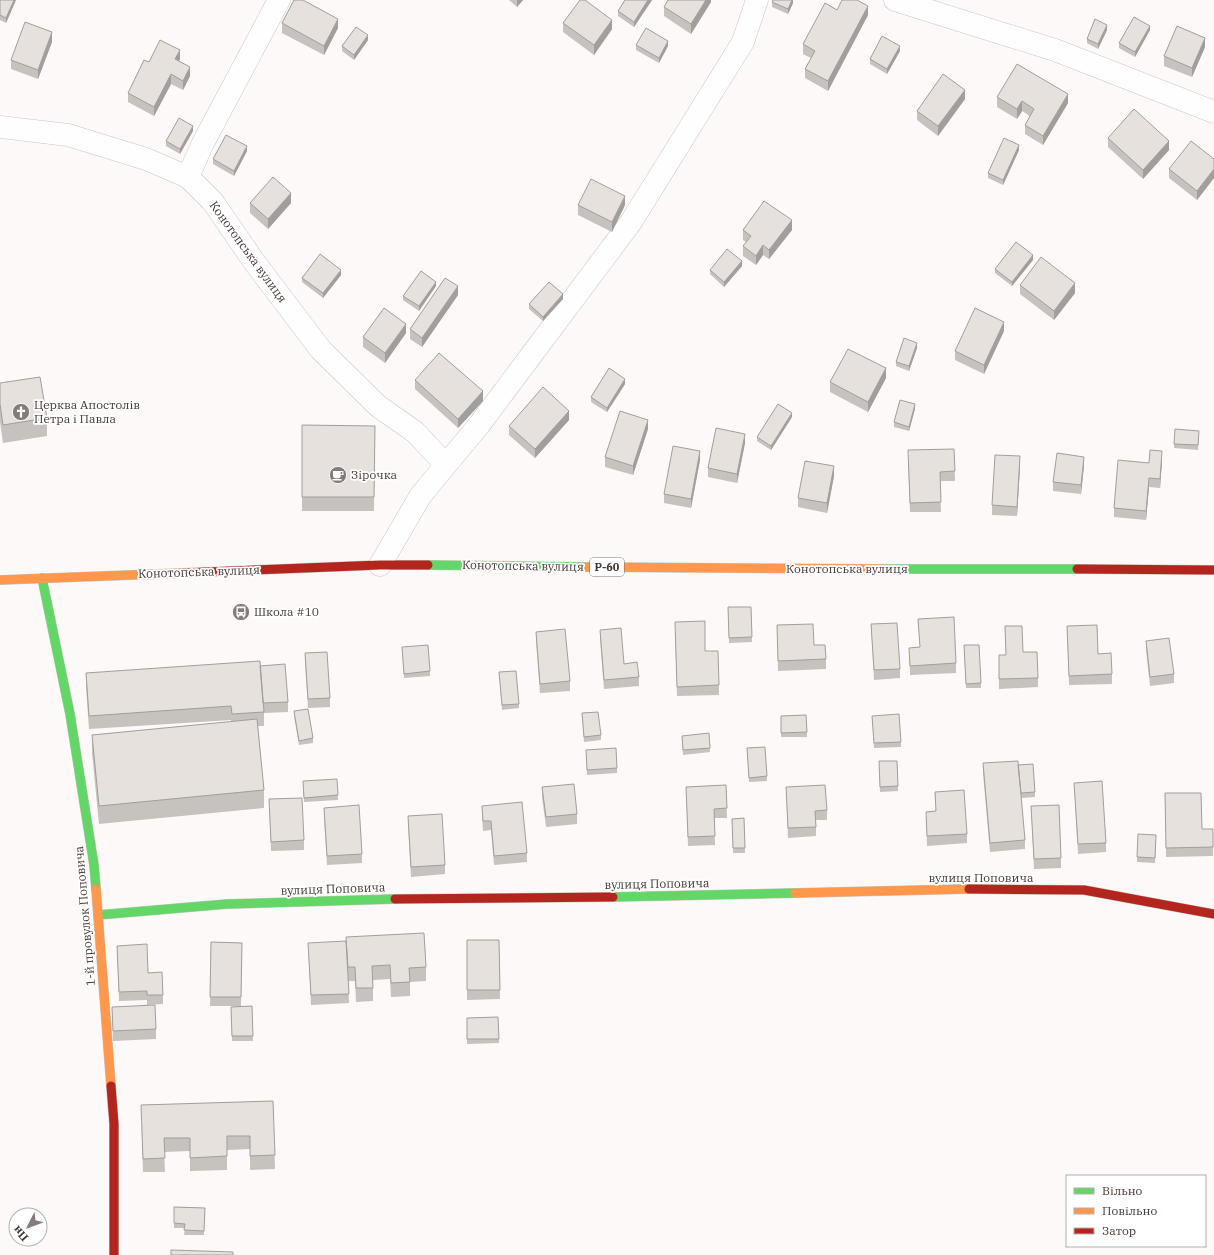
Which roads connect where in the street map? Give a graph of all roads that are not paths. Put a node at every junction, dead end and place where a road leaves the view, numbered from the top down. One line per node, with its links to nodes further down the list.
1 (279, 0): 6 (street)
2 (757, 0): 7 (street)
3 (895, 0): 4 (street)
4 (1214, 112)
5 (0, 127): 6 (street, Конотопська вулиця)
6 (188, 177): 7 (street, Конотопська вулиця)
7 (446, 465): 8 (street)
8 (380, 565): 9 (street, Конотопська вулиця / Р-60); 10 (street, Конотопська вулиця / Р-60)
9 (1214, 570)
10 (42, 578): 11 (street, Конотопська вулиця / Р-60); 13 (street, 1-й провулок Поповича)
11 (0, 580)
12 (1214, 914): 13 (street, вулиця Поповича)
13 (98, 915): 14 (street, 1-й провулок Поповича)
14 (114, 1255)

